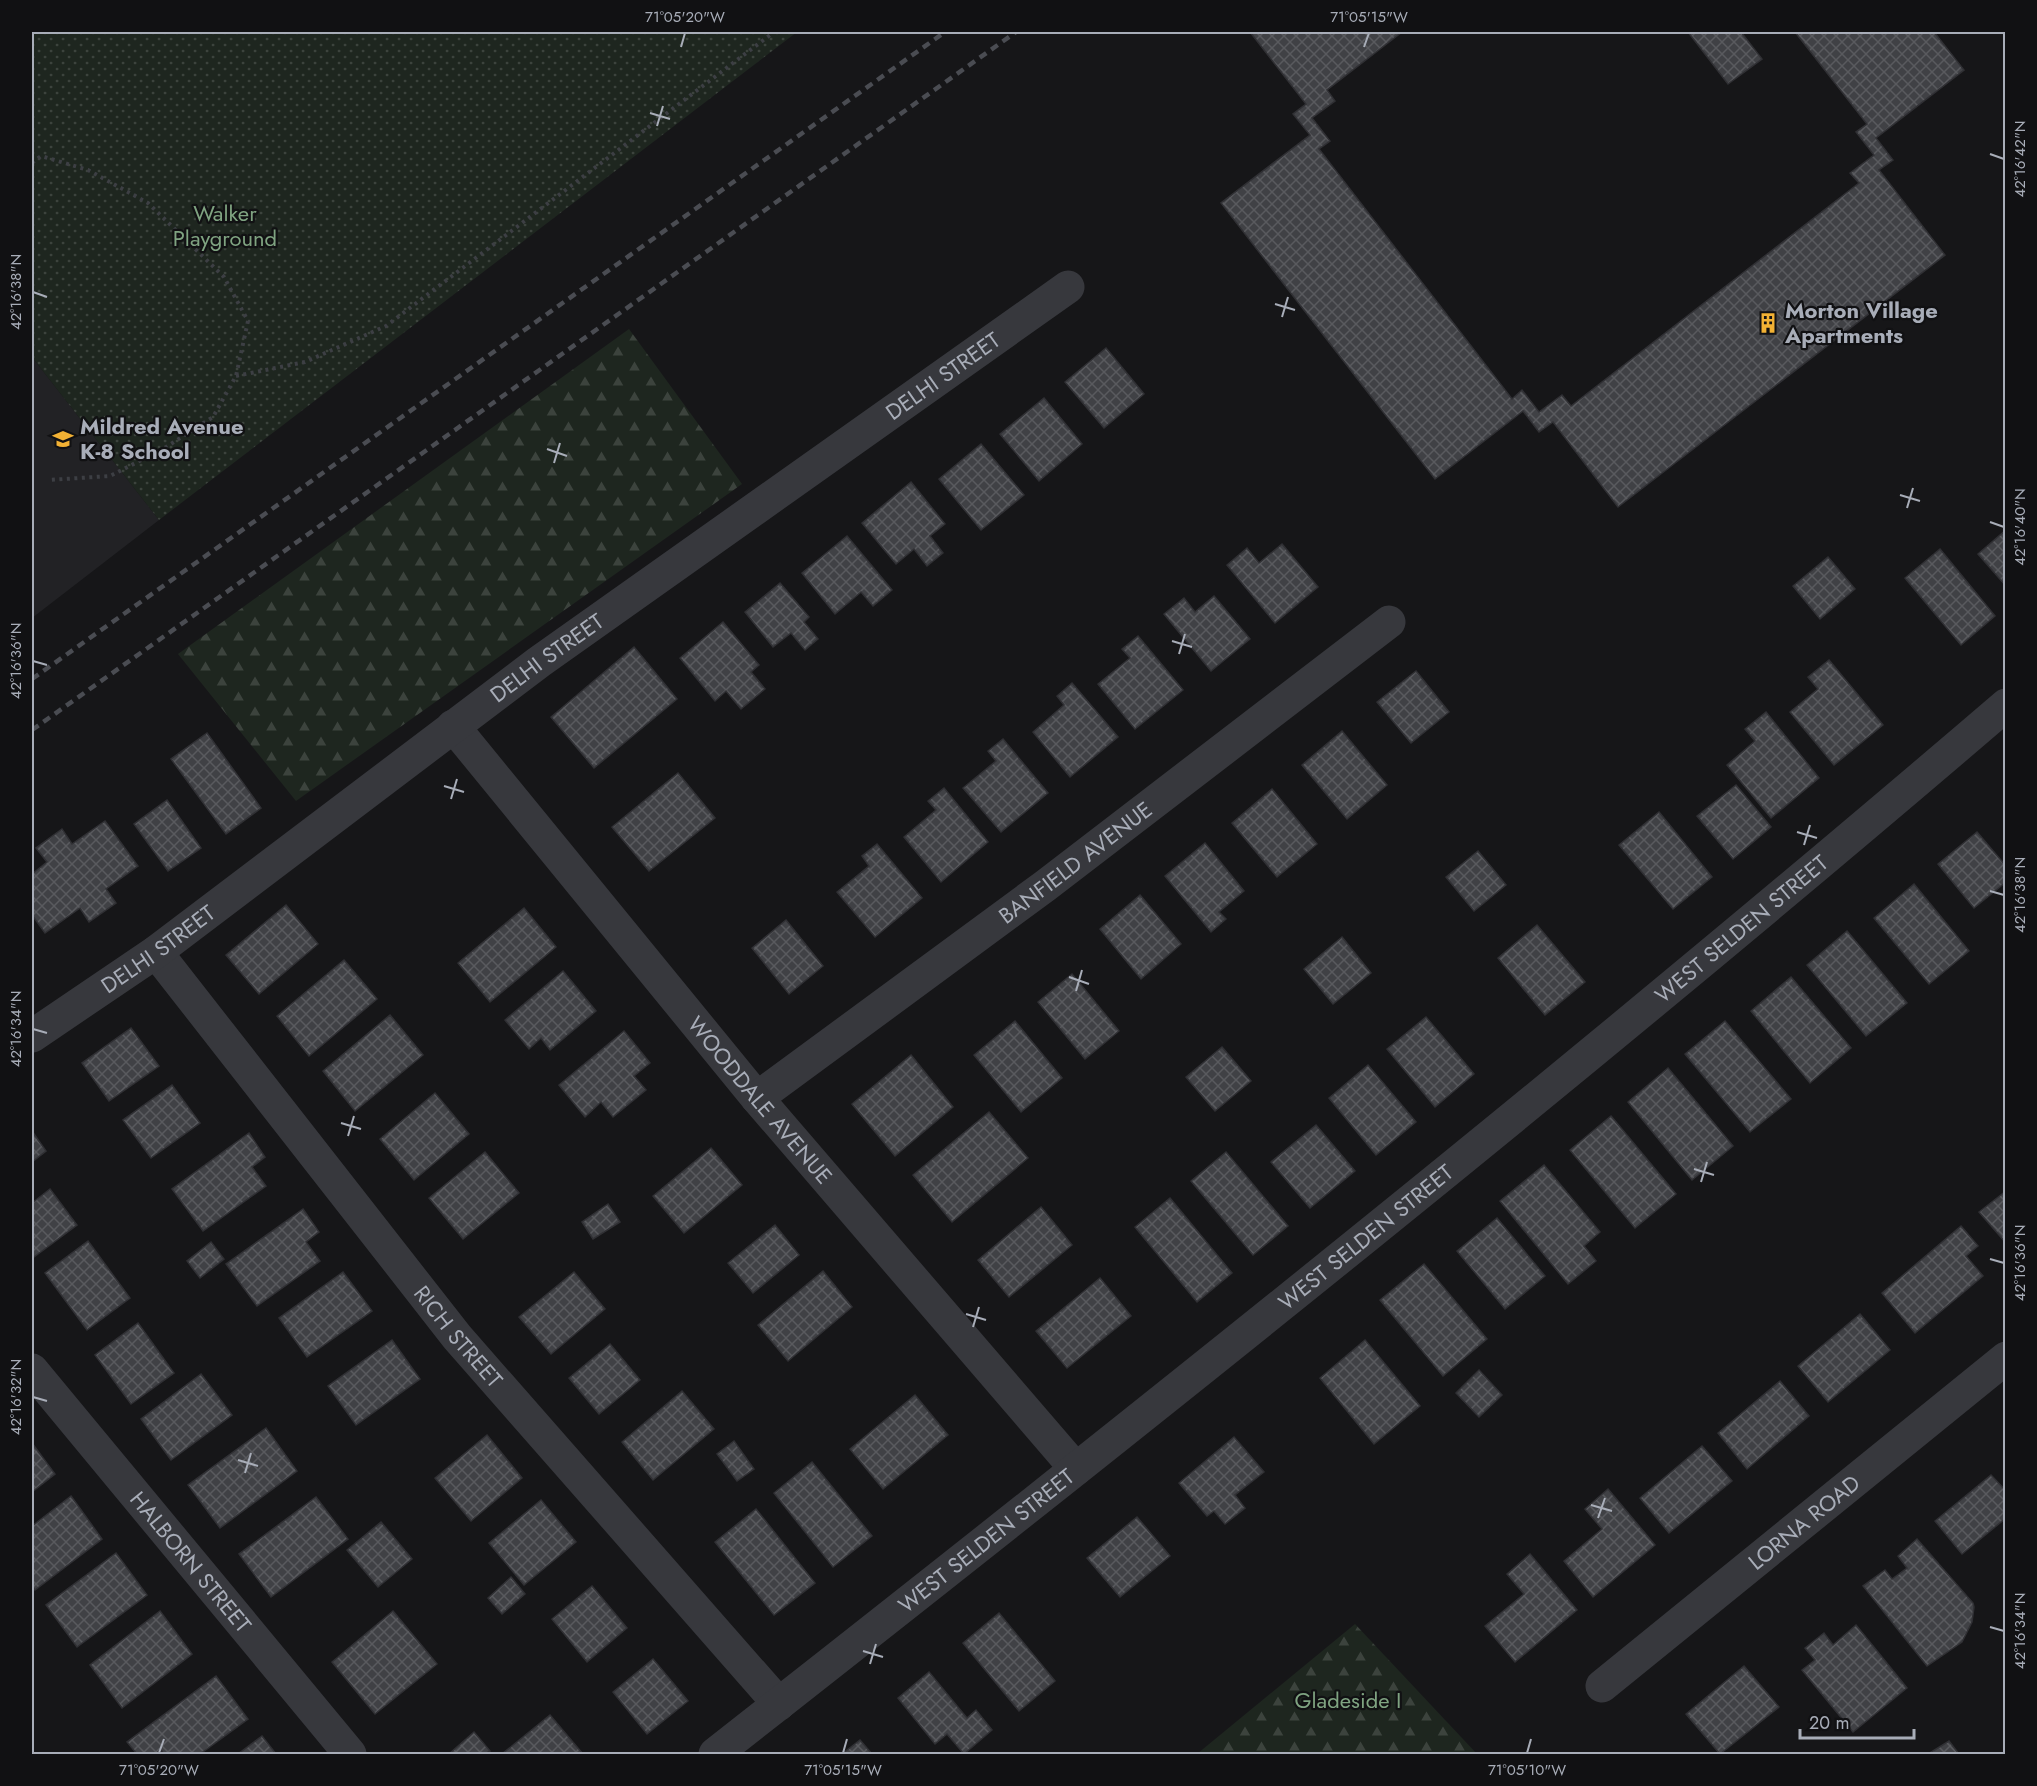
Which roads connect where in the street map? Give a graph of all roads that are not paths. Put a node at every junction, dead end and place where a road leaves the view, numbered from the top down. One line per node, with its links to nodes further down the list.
1 (1068, 287): 4 (street, DELHI STREET)
2 (1389, 622): 7 (street, BANFIELD AVENUE)
3 (2006, 705): 10 (street, WEST SELDEN STREET)
4 (453, 726): 5 (street, DELHI STREET); 7 (street, WOODDALE AVENUE)
5 (156, 952): 6 (street, DELHI STREET); 12 (street, RICH STREET)
6 (32, 1036)
7 (757, 1098): 10 (street, WOODDALE AVENUE)
8 (2006, 1359): 11 (street, LORNA ROAD)
9 (32, 1370): 13 (street, HALBORN STREET)
10 (1076, 1469): 12 (street, WEST SELDEN STREET)
11 (1602, 1686)
12 (779, 1704): 14 (street, WEST SELDEN STREET)
13 (350, 1755)
14 (716, 1755)

